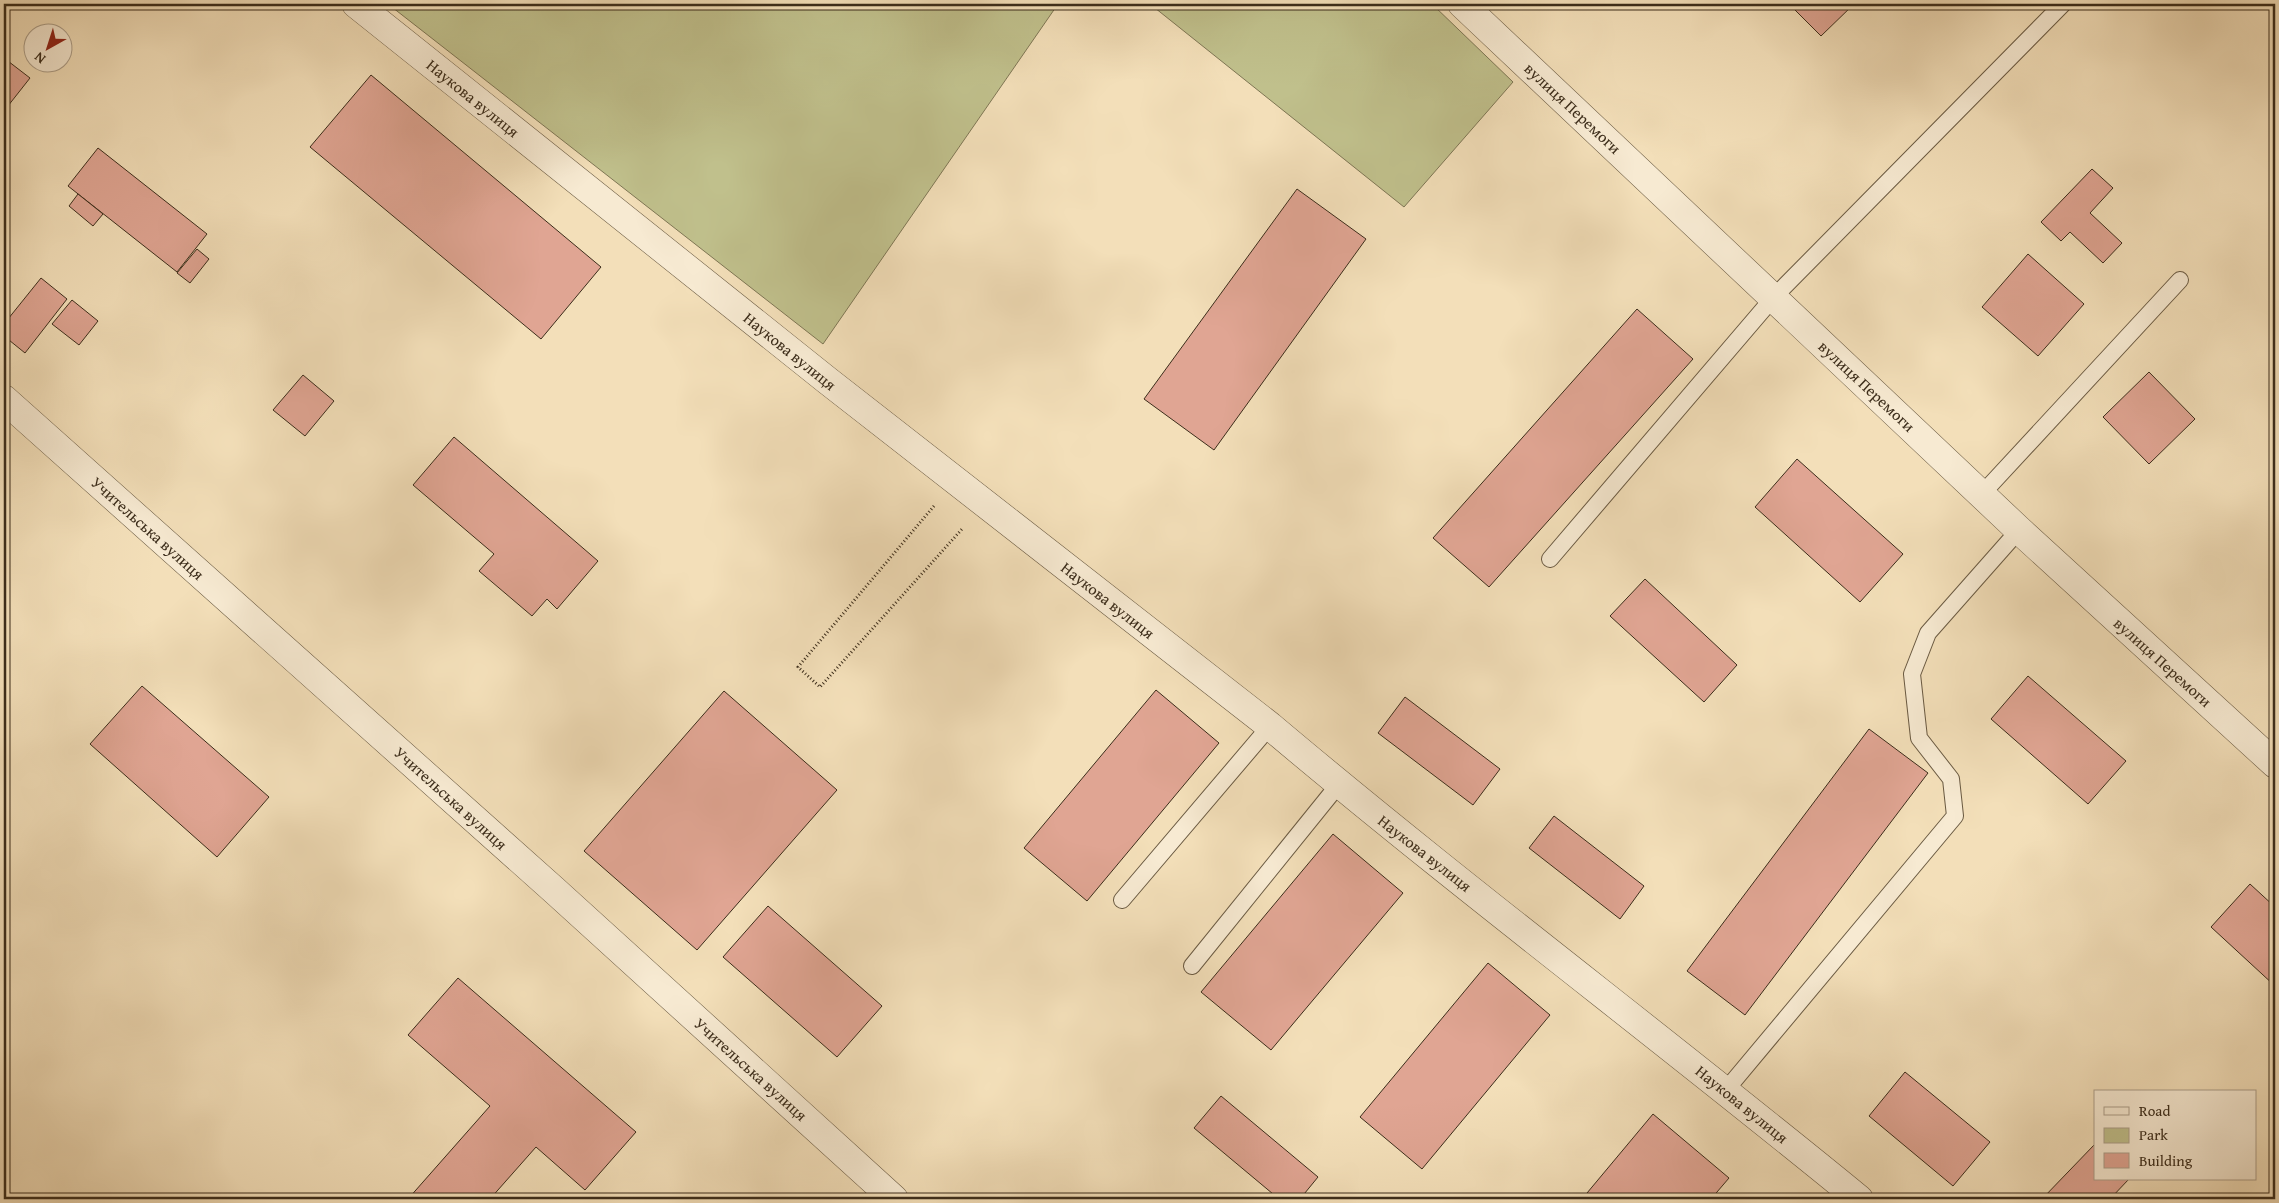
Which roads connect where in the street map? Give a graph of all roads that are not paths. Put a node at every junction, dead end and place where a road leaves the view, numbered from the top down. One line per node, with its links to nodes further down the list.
1 (356, 4): 10 (street, Наукова вулиця)
2 (1462, 4): 5 (street, вулиця Перемоги)
3 (2064, 4): 5 (lane)
4 (2180, 280): 7 (lane)
5 (1773, 298): 7 (street, вулиця Перемоги); 9 (lane)
6 (4, 399): 16 (street, Учительська вулиця)
7 (1981, 495): 8 (street, вулиця Перемоги)
8 (2019, 530): 11 (street, вулиця Перемоги); 15 (lane)
9 (1550, 559)
10 (1270, 726): 12 (street, Наукова вулиця); 13 (lane)
11 (2275, 764)
12 (1339, 784): 14 (lane); 15 (street, Наукова вулиця)
13 (1122, 900)
14 (1192, 966)
15 (1726, 1090): 17 (street, Наукова вулиця)
16 (894, 1199)
17 (1859, 1199)

